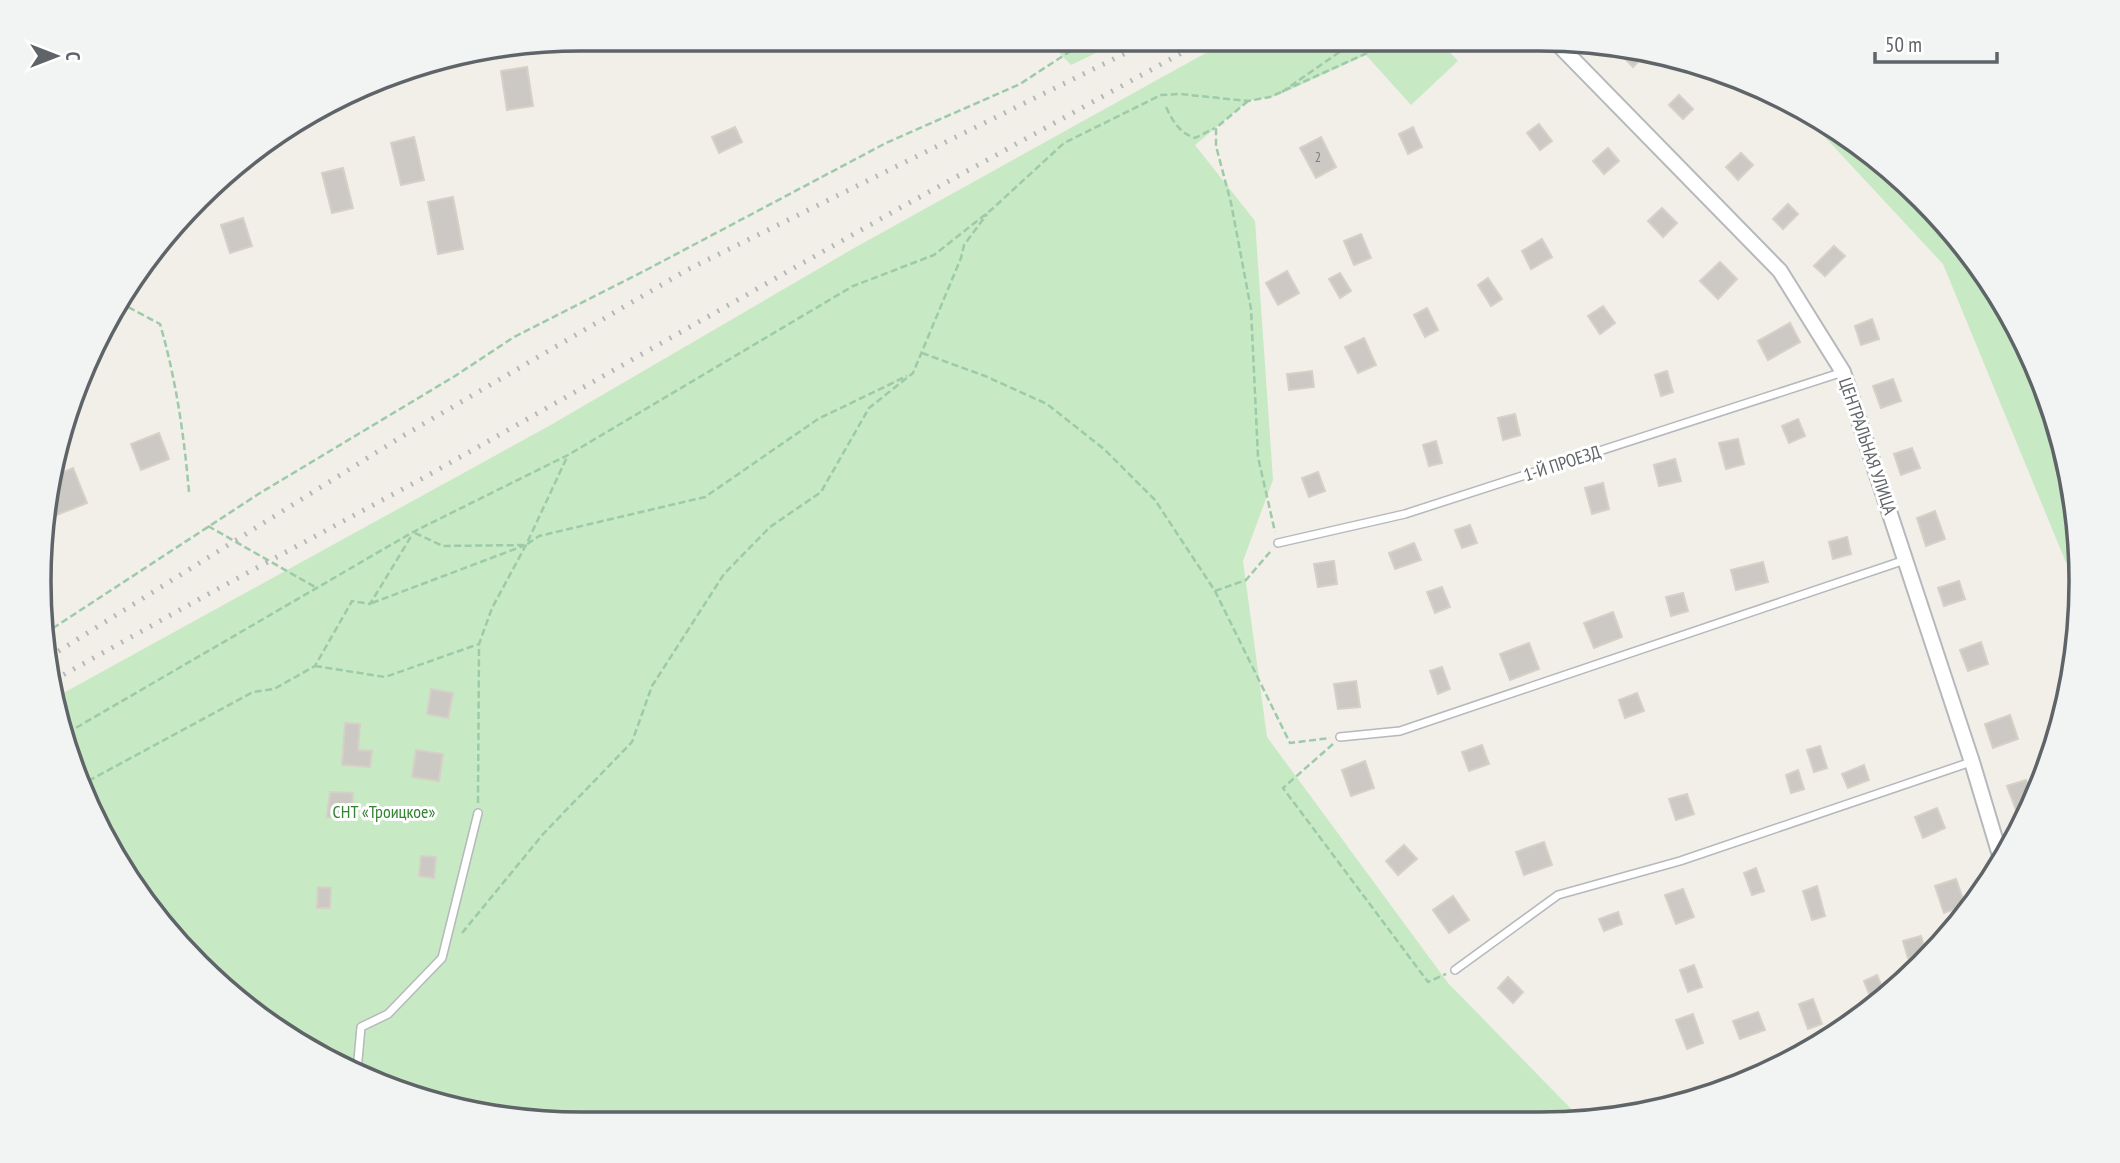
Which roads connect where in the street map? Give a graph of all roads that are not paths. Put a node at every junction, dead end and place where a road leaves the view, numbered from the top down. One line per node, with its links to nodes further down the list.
1 (1566, 52): 2 (street, ЦЕНТРАЛЬНАЯ УЛИЦА)
2 (1843, 372): 3 (lane, 1-Й ПРОЕЗД); 4 (street, ЦЕНТРАЛЬНАЯ УЛИЦА)
3 (1278, 543)
4 (1906, 560): 5 (lane); 6 (street, ЦЕНТРАЛЬНАЯ УЛИЦА)
5 (1340, 737)
6 (1972, 762): 8 (street, ЦЕНТРАЛЬНАЯ УЛИЦА); 9 (lane)
7 (478, 813): 10 (lane)
8 (1998, 848)
9 (1455, 970)
10 (358, 1063)

